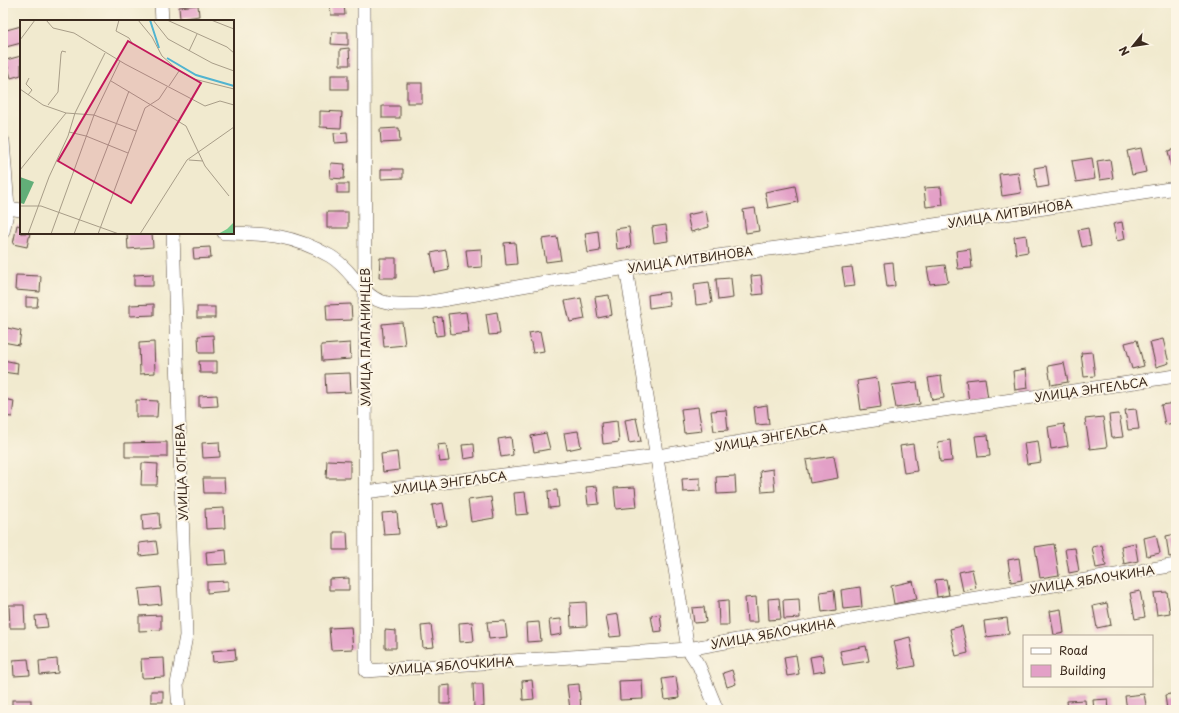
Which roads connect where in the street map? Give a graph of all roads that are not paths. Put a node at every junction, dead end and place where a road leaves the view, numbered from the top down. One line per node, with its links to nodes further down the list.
1 (161, 3): 3 (street)
2 (364, 3): 11 (street, УЛИЦА ПАПАНИНЦЕВ)
3 (162, 20)
4 (3, 141): 6 (street)
5 (1176, 188): 10 (street, УЛИЦА ЛИТВИНОВА)
6 (15, 209): 7 (street)
7 (3, 232)
8 (172, 234): 18 (street, УЛИЦА ОГНЕВА)
9 (234, 234): 11 (street, УЛИЦА ЛИТВИНОВА)
10 (626, 268): 11 (street, УЛИЦА ЛИТВИНОВА); 13 (street)
11 (364, 289): 14 (street, УЛИЦА ПАПАНИНЦЕВ)
12 (1176, 376): 13 (street, УЛИЦА ЭНГЕЛЬСА)
13 (658, 456): 14 (street, УЛИЦА ЭНГЕЛЬСА); 16 (street)
14 (365, 492): 17 (street, УЛИЦА ПАПАНИНЦЕВ)
15 (1176, 565): 16 (street, УЛИЦА ЯБЛОЧКИНА)
16 (688, 649): 17 (street, УЛИЦА ЯБЛОЧКИНА); 19 (street)
17 (366, 671)
18 (179, 710)
19 (717, 710)

